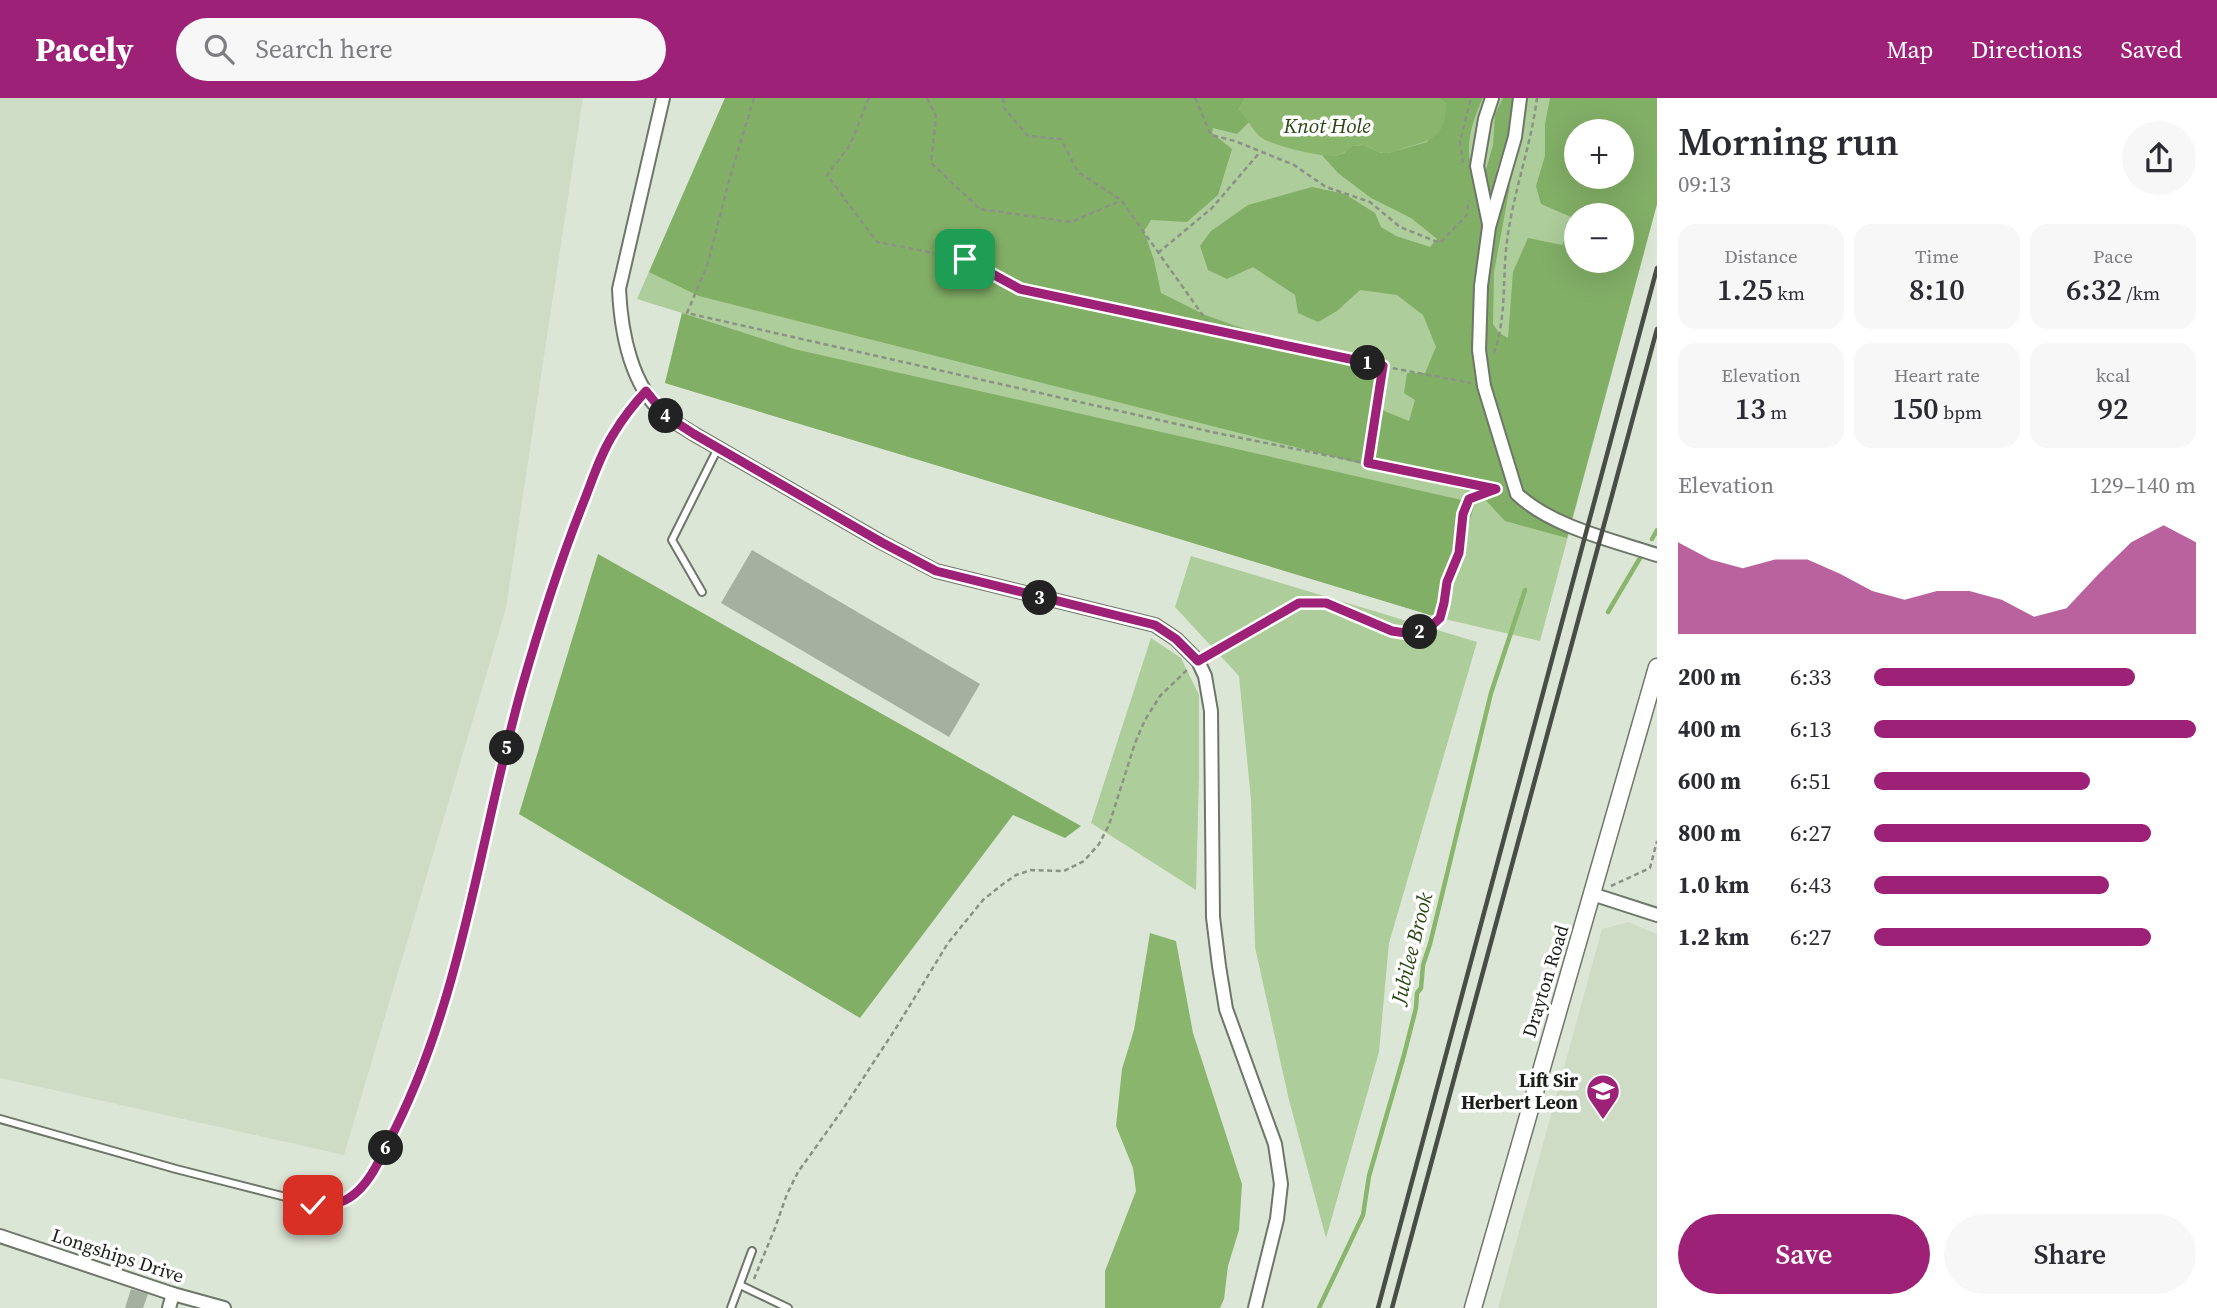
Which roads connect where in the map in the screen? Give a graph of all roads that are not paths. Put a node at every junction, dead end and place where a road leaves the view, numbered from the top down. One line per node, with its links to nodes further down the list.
1 (663, 98): 5 (street)
2 (1492, 98): 4 (street)
3 (1520, 98): 4 (street)
4 (1489, 227): 7 (street)
5 (646, 391): 6 (street); 12 (lane)
6 (718, 448): 8 (lane); 21 (street)
7 (1657, 555)
8 (702, 592)
9 (1657, 667): 10 (street, Drayton Road)
10 (1592, 894): 11 (street); 22 (street, Drayton Road)
11 (1657, 915)
12 (0, 1119)
13 (0, 1236): 16 (street, Longships Drive)
14 (752, 1251): 15 (lane)
15 (740, 1285): 19 (lane); 20 (lane)
16 (173, 1294): 17 (street); 18 (street, Longships Drive)
17 (169, 1308)
18 (224, 1308)
19 (731, 1308)
20 (788, 1308)
21 (1255, 1308)
22 (1473, 1308)

